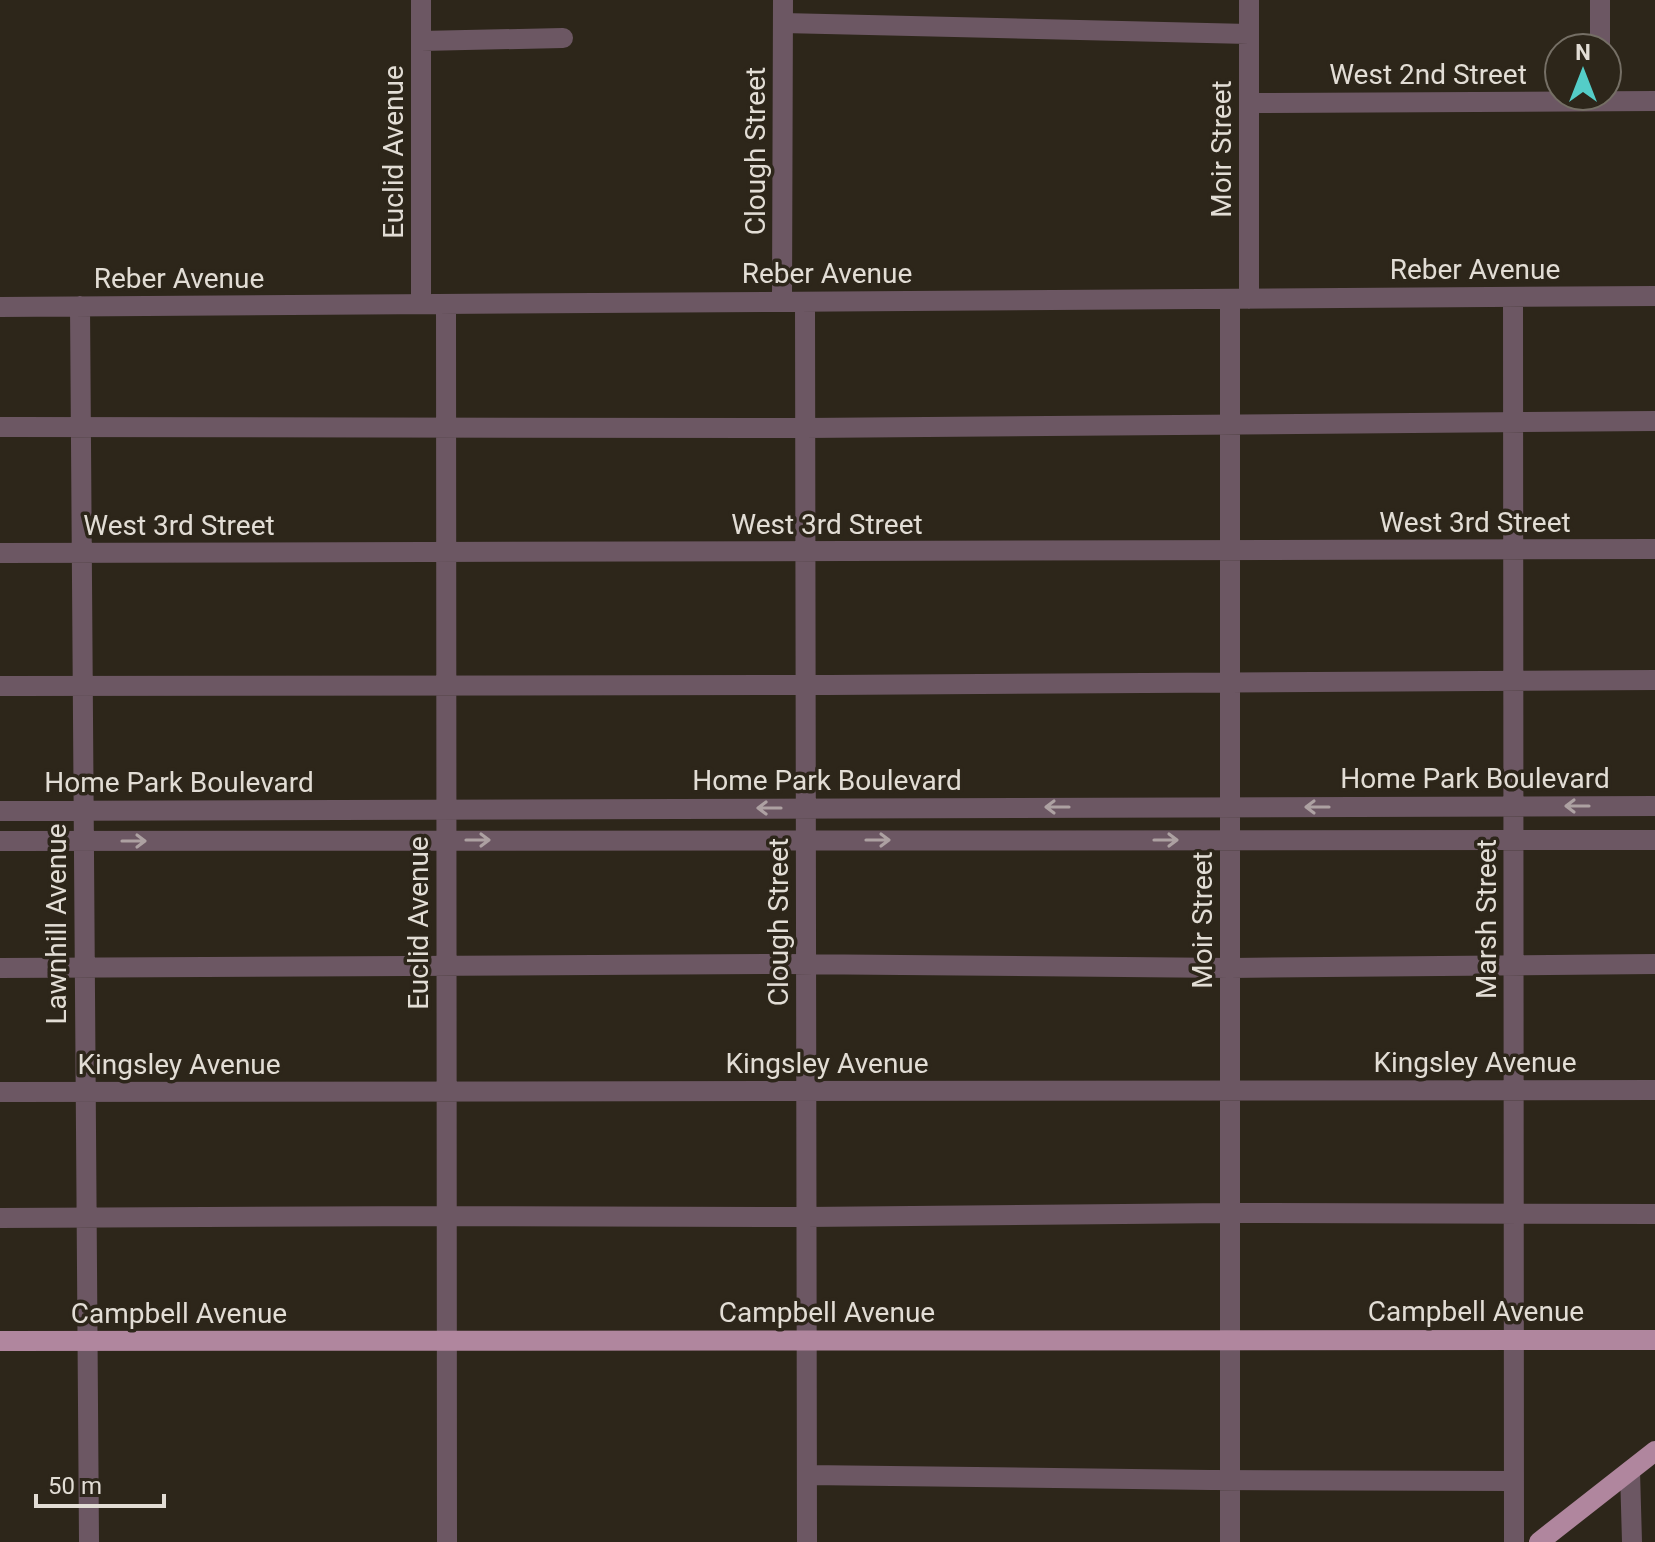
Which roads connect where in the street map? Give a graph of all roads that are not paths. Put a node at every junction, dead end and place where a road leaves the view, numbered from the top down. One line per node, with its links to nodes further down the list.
1 (421, 0): 9 (street, Euclid Avenue)
2 (783, 0): 5 (street, Clough Street)
3 (1249, 0): 7 (street, Moir Street)
4 (1600, 0): 6 (street)
5 (783, 23): 7 (street); 17 (street, Clough Street)
6 (1600, 32)
7 (1249, 34): 13 (street, Moir Street)
8 (563, 38): 9 (street)
9 (421, 41): 19 (street, Euclid Avenue)
10 (1543, 100): 13 (street, West 2nd Street)
11 (1623, 100): 12 (street, West 2nd Street)
12 (1655, 101)
13 (1249, 103): 16 (street, Moir Street)
14 (1655, 296): 15 (street, Reber Avenue)
15 (1513, 297): 16 (street, Reber Avenue); 25 (street, Marsh Street)
16 (1240, 299): 18 (street, Reber Avenue); 24 (street, Moir Street)
17 (782, 302): 18 (street, Reber Avenue); 20 (street, Reber Avenue)
18 (805, 302): 29 (street, Clough Street)
19 (421, 304): 20 (street, Reber Avenue); 21 (street, Reber Avenue)
20 (446, 304): 28 (street, Euclid Avenue)
21 (80, 306): 22 (street, Reber Avenue); 26 (street, Lawnhill Avenue)
22 (0, 307)
23 (1655, 421): 25 (street)
24 (1230, 424): 25 (street); 29 (street); 31 (street, Moir Street)
25 (1514, 424): 32 (street, Marsh Street)
26 (81, 426): 27 (street); 28 (street); 35 (street, Lawnhill Avenue)
27 (0, 427)
28 (446, 427): 29 (street); 33 (street, Euclid Avenue)
29 (805, 428): 36 (street, Clough Street)
30 (1655, 549): 32 (street, West 3rd Street)
31 (1230, 550): 32 (street, West 3rd Street); 36 (street, West 3rd Street); 39 (street, Moir Street)
32 (1514, 550): 37 (street, Marsh Street)
33 (446, 552): 35 (street, West 3rd Street); 36 (street, West 3rd Street); 43 (street, Euclid Avenue)
34 (0, 553): 35 (street, West 3rd Street)
35 (82, 553): 42 (street, Lawnhill Avenue)
36 (805, 553): 40 (street, Clough Street)
37 (1514, 680): 38 (street); 39 (street); 46 (street, Marsh Street)
38 (1655, 680)
39 (1230, 683): 40 (street); 45 (street, Moir Street)
40 (805, 685): 43 (street); 47 (street, Clough Street)
41 (0, 686): 42 (street)
42 (83, 686): 43 (street); 50 (street, Lawnhill Avenue)
43 (446, 686): 48 (street, Euclid Avenue)
44 (1655, 806): 46 (street, Home Park Boulevard, one-way to 46)
45 (1230, 807): 46 (street, Home Park Boulevard, one-way to 45); 47 (street, Home Park Boulevard, one-way to 47); 54 (street, Moir Street)
46 (1514, 807): 51 (street, Marsh Street)
47 (806, 808): 48 (street, Home Park Boulevard, one-way to 48); 53 (street, Clough Street)
48 (446, 809): 50 (street, Home Park Boulevard); 52 (street, Euclid Avenue)
49 (0, 811): 50 (street, Home Park Boulevard)
50 (84, 811): 57 (street, Lawnhill Avenue)
51 (1514, 839): 54 (street, Home Park Boulevard); 55 (street, Home Park Boulevard); 60 (street, Marsh Street)
52 (446, 840): 53 (street, Home Park Boulevard, one-way to 53); 57 (street, Home Park Boulevard, one-way to 52); 61 (street, Euclid Avenue)
53 (806, 840): 54 (street, Home Park Boulevard, one-way to 54); 58 (street, Clough Street)
54 (1230, 840): 64 (street, Moir Street)
55 (1655, 840)
56 (0, 841): 57 (street, Home Park Boulevard)
57 (84, 841): 63 (street, Lawnhill Avenue)
58 (806, 964): 61 (street); 64 (street); 68 (street, Clough Street)
59 (1655, 964): 60 (street)
60 (1514, 965): 64 (street); 69 (street, Marsh Street)
61 (446, 966): 63 (street); 67 (street, Euclid Avenue)
62 (0, 968): 63 (street)
63 (85, 968): 71 (street, Lawnhill Avenue)
64 (1230, 968): 65 (street, Moir Street)
65 (1230, 1090): 68 (street, Kingsley Avenue); 69 (street, Kingsley Avenue); 72 (street, Moir Street)
66 (1655, 1090): 69 (street, Kingsley Avenue)
67 (447, 1091): 68 (street, Kingsley Avenue); 71 (street, Kingsley Avenue); 75 (street, Euclid Avenue)
68 (806, 1091): 76 (street, Clough Street)
69 (1514, 1091): 73 (street, Marsh Street)
70 (0, 1092): 71 (street, Kingsley Avenue)
71 (86, 1092): 78 (street, Lawnhill Avenue)
72 (1230, 1213): 73 (street); 76 (street); 80 (street, Moir Street)
73 (1514, 1213): 74 (street); 79 (street, Marsh Street)
74 (1655, 1214)
75 (447, 1216): 76 (street); 78 (street); 81 (street, Euclid Avenue)
76 (806, 1217): 82 (street, Clough Street)
77 (0, 1218): 78 (street)
78 (86, 1219): 85 (street, Lawnhill Avenue)
79 (1514, 1338): 80 (main road, Campbell Avenue); 83 (main road, Campbell Avenue); 90 (street, Marsh Street)
80 (1230, 1339): 82 (main road, Campbell Avenue); 89 (street, Moir Street)
81 (447, 1340): 82 (main road, Campbell Avenue); 85 (main road, Campbell Avenue); 92 (street, Euclid Avenue)
82 (807, 1340): 88 (street, Clough Street)
83 (1655, 1340)
84 (0, 1341): 85 (main road, Campbell Avenue)
85 (86, 1341): 91 (street, Lawnhill Avenue)
86 (1655, 1453): 87 (main road)
87 (1630, 1471): 96 (main road); 97 (street)
88 (807, 1475): 89 (street); 93 (street, Clough Street)
89 (1230, 1480): 90 (street); 94 (street, Moir Street)
90 (1514, 1481): 95 (street, Marsh Street)
91 (89, 1542)
92 (447, 1542)
93 (807, 1542)
94 (1230, 1542)
95 (1514, 1542)
96 (1539, 1542)
97 (1632, 1542)

